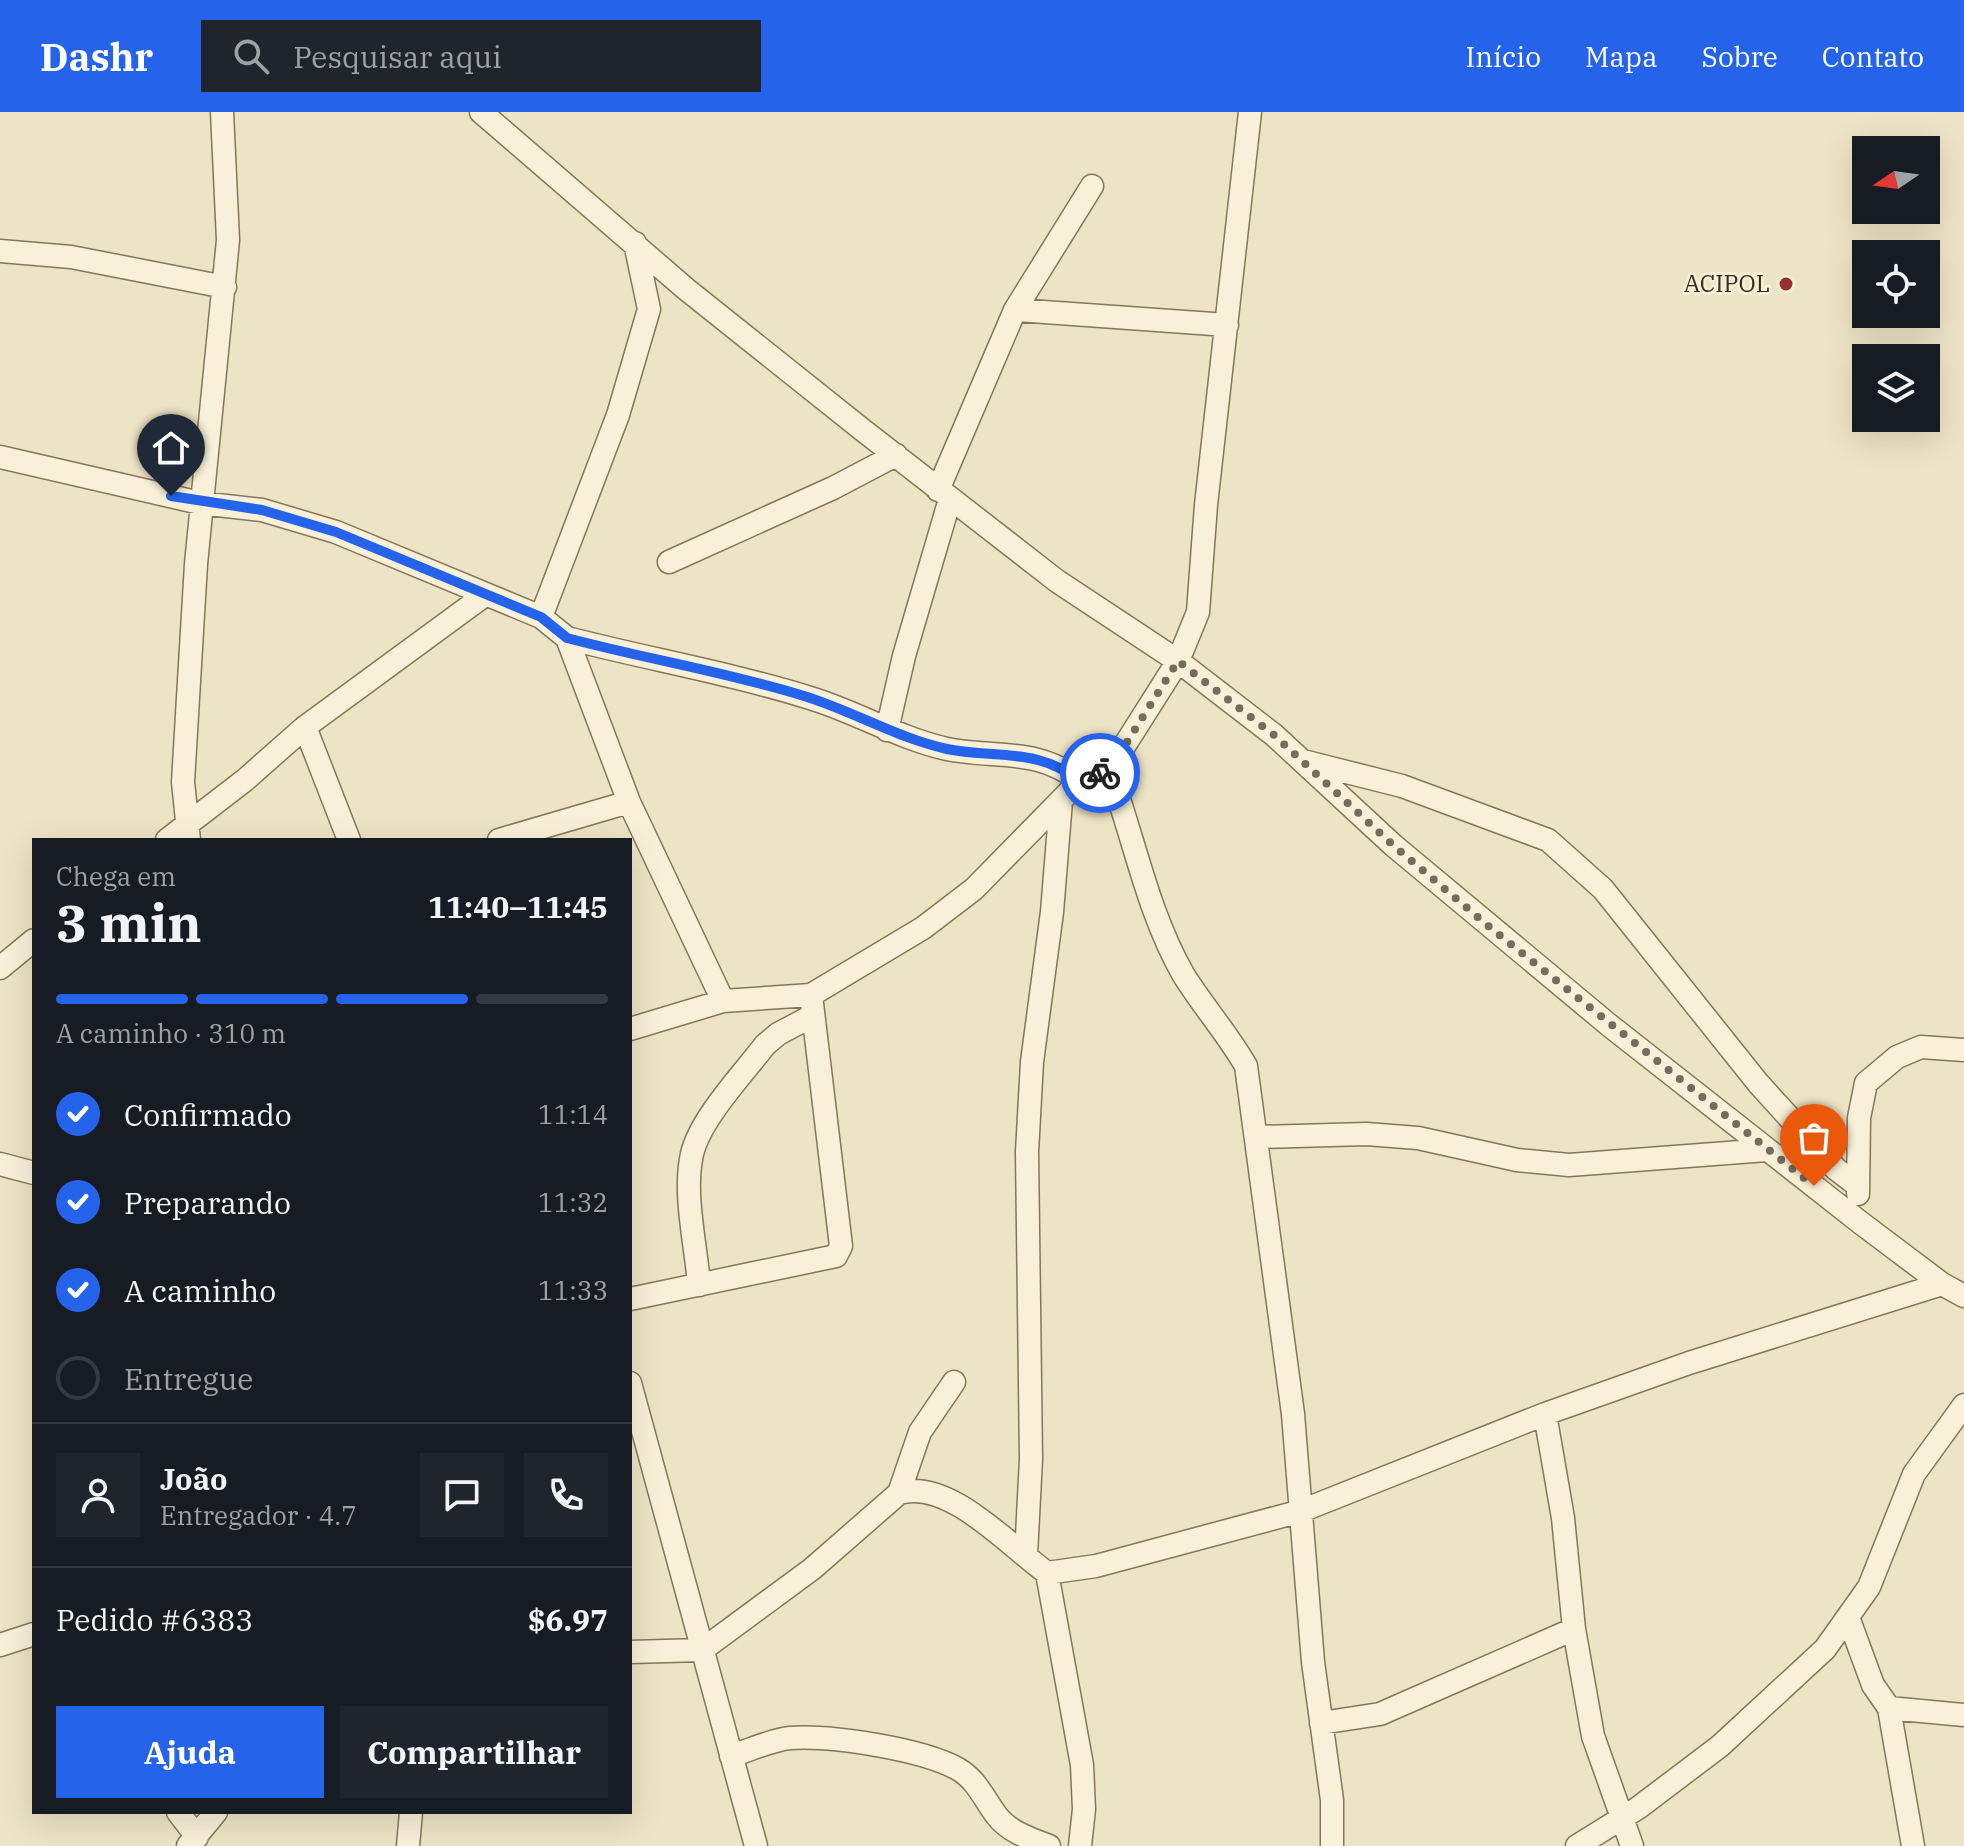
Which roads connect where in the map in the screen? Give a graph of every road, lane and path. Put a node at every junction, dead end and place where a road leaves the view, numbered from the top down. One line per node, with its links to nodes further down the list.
1 (222, 112): 7 (street)
2 (481, 112): 5 (street)
3 (1250, 112): 11 (street)
4 (1092, 186): 10 (street)
5 (635, 243): 8 (street); 9 (street)
6 (0, 251): 7 (street)
7 (225, 287): 15 (street)
8 (686, 289): 9 (street); 12 (street)
9 (649, 309): 18 (street)
10 (1015, 310): 11 (street); 14 (street)
11 (1227, 325): 20 (street)
12 (896, 455): 14 (street); 16 (street)
13 (0, 457): 15 (street)
14 (944, 494): 20 (street); 22 (street)
15 (200, 503): 17 (street); 28 (street)
16 (669, 562)
17 (485, 595): 18 (street); 21 (street)
18 (541, 617): 19 (street)
19 (567, 638): 22 (street); 27 (street)
20 (1178, 661): 23 (street); 24 (street)
21 (305, 727): 28 (street); 29 (street)
22 (887, 730): 25 (street)
23 (1303, 761): 38 (street); 41 (street)
24 (1109, 770): 25 (street); 37 (street)
25 (1080, 781): 26 (street)
26 (1061, 801): 34 (street); 52 (street)
27 (629, 802): 30 (street); 33 (street)
28 (188, 833)
29 (348, 838)
30 (506, 838)
31 (32, 942): 32 (street)
32 (0, 968)
33 (723, 1001): 34 (street); 35 (street)
34 (811, 1006): 43 (street); 43 (street)
35 (632, 1028)
36 (1964, 1050): 41 (street)
37 (1257, 1137): 38 (street); 51 (street)
38 (1767, 1150): 42 (street)
39 (0, 1164): 40 (street)
40 (32, 1172)
41 (1857, 1185): 42 (street)
42 (1861, 1223): 44 (street)
43 (699, 1285): 45 (street)
44 (1956, 1289): 49 (street)
45 (632, 1299)
46 (954, 1382): 50 (street)
47 (1964, 1405): 54 (street)
48 (634, 1411): 58 (street)
49 (1545, 1414): 51 (street); 55 (street)
50 (899, 1493): 52 (street); 58 (street)
51 (1301, 1511): 53 (street); 62 (street)
52 (1026, 1555): 53 (street)
53 (1047, 1573): 72 (street)
54 (1848, 1617): 60 (street); 67 (street)
55 (1574, 1629): 62 (street); 67 (street)
56 (32, 1635): 57 (street)
57 (0, 1645)
58 (702, 1650): 59 (street); 63 (street)
59 (632, 1652)
60 (1889, 1708): 61 (street); 76 (street)
61 (1964, 1715)
62 (1321, 1723): 73 (street)
63 (731, 1756): 70 (street); 71 (street)
64 (179, 1814): 68 (street)
65 (214, 1814): 68 (street)
66 (411, 1814): 69 (street)
67 (1620, 1820): 74 (street); 75 (street)
68 (192, 1841)
69 (408, 1846)
70 (756, 1846)
71 (1049, 1846)
72 (1080, 1846)
73 (1332, 1846)
74 (1577, 1846)
75 (1632, 1846)
76 (1913, 1846)

